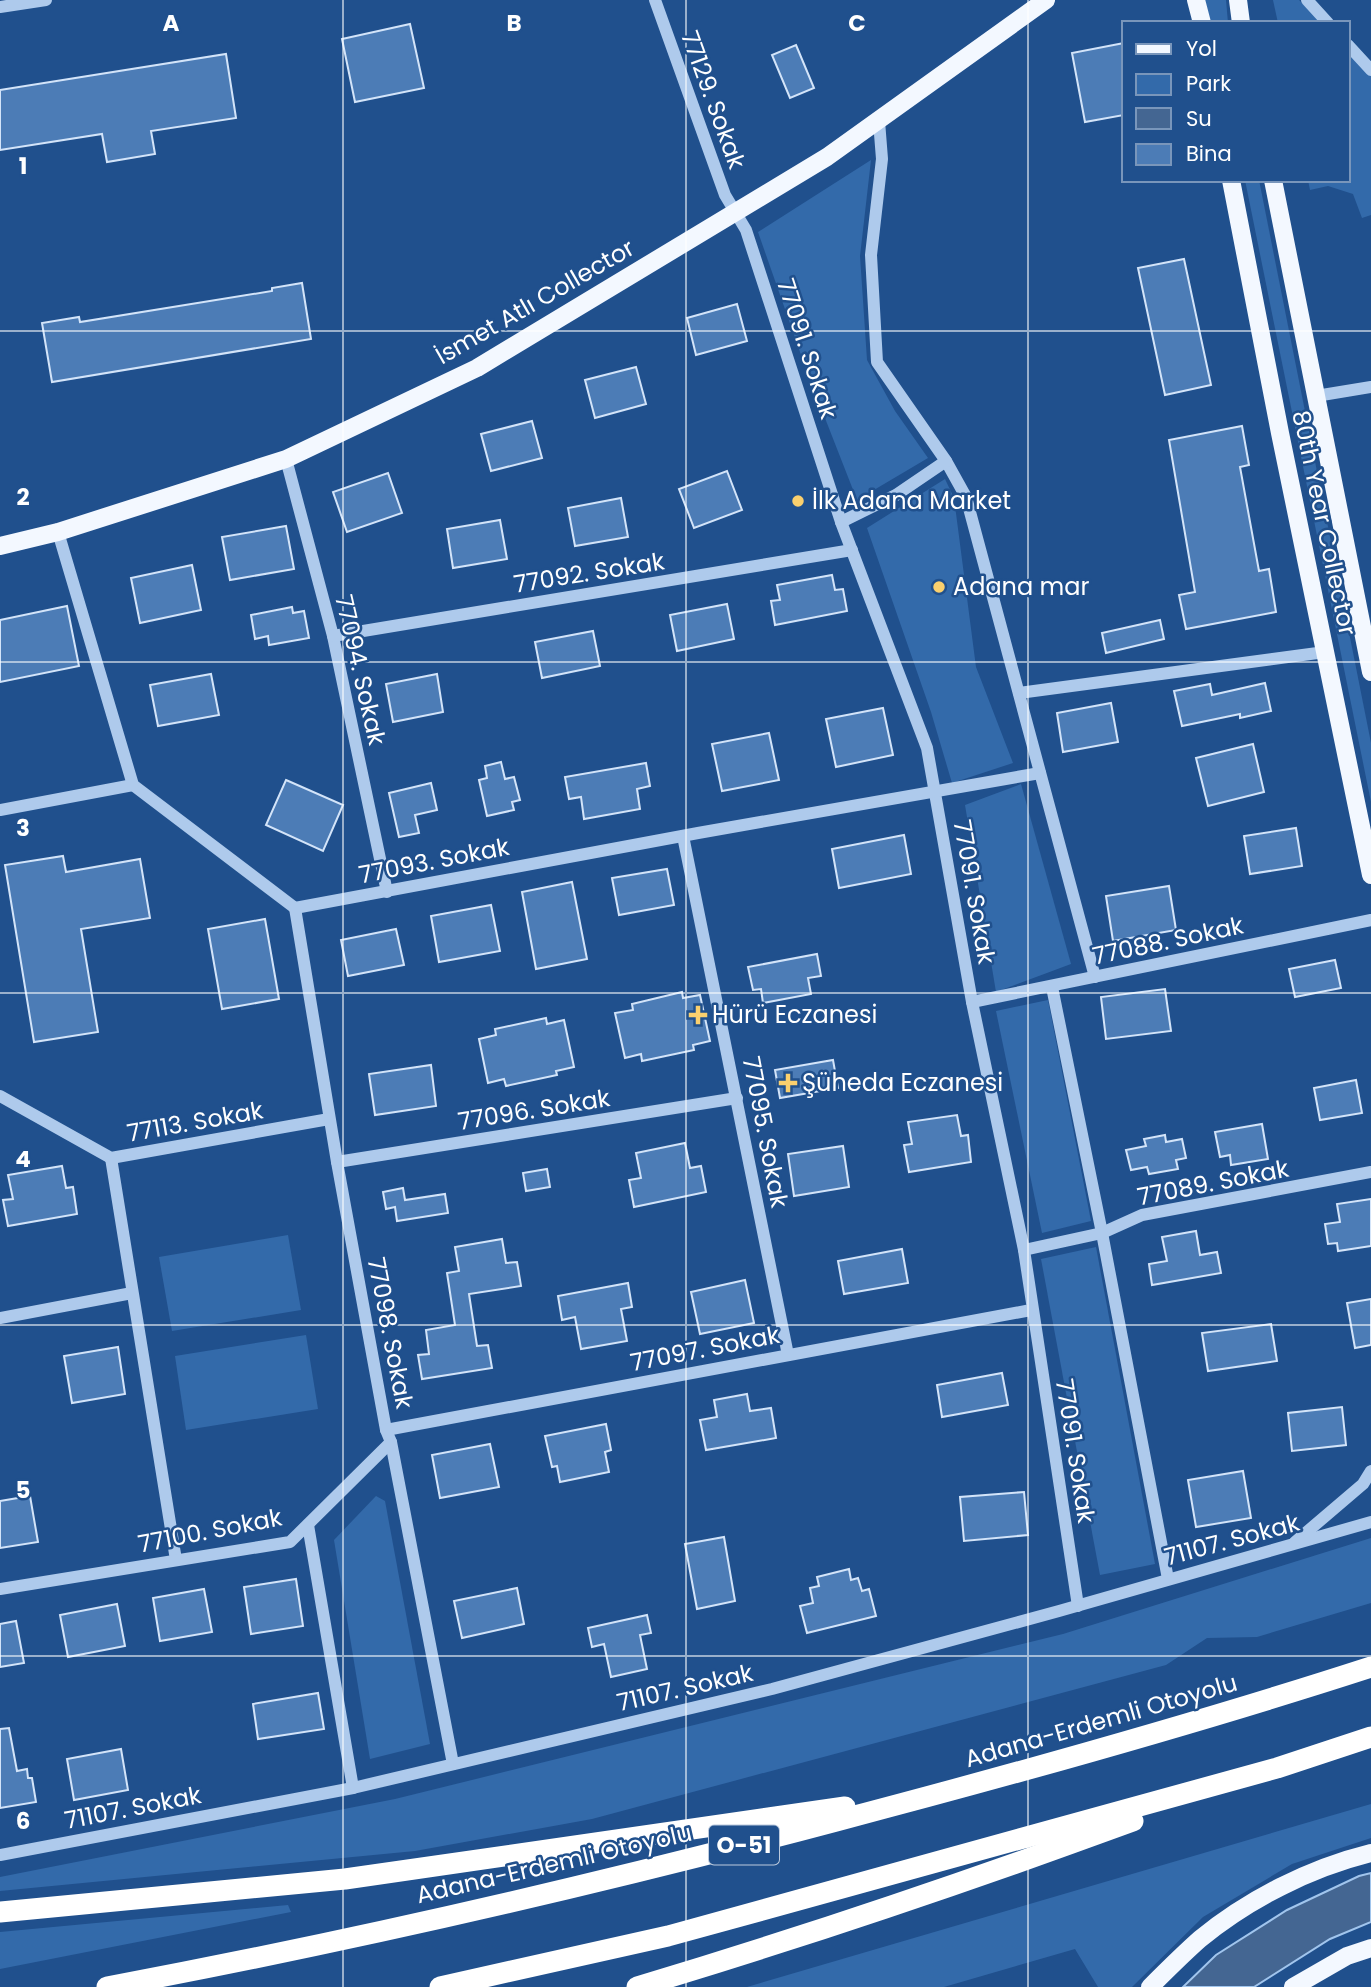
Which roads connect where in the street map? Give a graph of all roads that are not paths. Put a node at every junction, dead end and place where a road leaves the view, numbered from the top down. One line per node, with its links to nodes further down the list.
1 (46, 0): 7 (street)
2 (655, 0): 16 (street, 77129. Sokak)
3 (1046, 0): 13 (main road, İsmet Atlı Collector)
4 (1196, 0): 8 (main road)
5 (1238, 0): 9 (main road)
6 (1307, 0): 10 (street)
7 (0, 7)
8 (1201, 21)
9 (1241, 21)
10 (1326, 21)
11 (1350, 47): 12 (street)
12 (1371, 70)
13 (879, 121): 16 (main road, İsmet Atlı Collector); 20 (street)
14 (1231, 182): 26 (main road, 80th Year Collector)
15 (1273, 182): 18 (main road, 80th Year Collector)
16 (733, 213): 19 (main road, İsmet Atlı Collector); 21 (street, 77091. Sokak)
17 (1371, 387): 18 (street)
18 (1316, 396): 27 (main road, 80th Year Collector)
19 (286, 458): 22 (main road, İsmet Atlı Collector); 25 (street, 77094. Sokak)
20 (946, 461): 21 (street); 28 (street)
21 (841, 522): 24 (street, 77091. Sokak)
22 (58, 532): 23 (main road, İsmet Atlı Collector); 30 (street)
23 (0, 546)
24 (852, 550): 25 (street, 77092. Sokak); 31 (street, 77091. Sokak)
25 (332, 636): 35 (street, 77094. Sokak)
26 (1325, 652): 28 (street); 34 (main road, 80th Year Collector)
27 (1370, 664)
28 (1019, 693): 29 (street)
29 (1040, 774): 31 (street, 77093. Sokak); 38 (street)
30 (133, 785): 32 (street); 36 (street)
31 (934, 791): 33 (street, 77093. Sokak); 40 (street, 77091. Sokak)
32 (0, 810)
33 (683, 835): 35 (street, 77093. Sokak); 42 (street, 77095. Sokak)
34 (1371, 875)
35 (387, 891): 36 (street, 77093. Sokak)
36 (295, 908): 43 (street, 77098. Sokak)
37 (1371, 920): 38 (street, 77088. Sokak)
38 (1094, 977): 39 (street, 77088. Sokak)
39 (1052, 986): 40 (street, 77088. Sokak); 47 (street)
40 (972, 1002): 48 (street, 77091. Sokak)
41 (0, 1096): 44 (street, 77113. Sokak)
42 (737, 1098): 45 (street, 77096. Sokak); 52 (street, 77095. Sokak)
43 (329, 1119): 44 (street, 77113. Sokak); 45 (street, 77098. Sokak)
44 (111, 1158): 49 (street)
45 (337, 1162): 53 (street, 77098. Sokak)
46 (1371, 1172): 47 (street, 77089. Sokak)
47 (1102, 1233): 48 (street, 77089. Sokak); 59 (street)
48 (1024, 1250): 50 (street, 77091. Sokak)
49 (132, 1293): 51 (street); 58 (street)
50 (1031, 1310): 52 (street, 77097. Sokak); 61 (street, 77091. Sokak)
51 (0, 1318)
52 (788, 1355): 53 (street, 77097. Sokak)
53 (389, 1436): 56 (street, 77100. Sokak); 64 (street, 77098. Sokak)
54 (1371, 1471): 57 (street)
55 (1371, 1522): 57 (street, 71107. Sokak)
56 (308, 1525): 58 (street, 77100. Sokak); 66 (street)
57 (1290, 1547): 59 (street, 71107. Sokak)
58 (176, 1560): 60 (street, 77100. Sokak)
59 (1168, 1579): 61 (street, 71107. Sokak)
60 (0, 1589)
61 (1078, 1606): 64 (street, 71107. Sokak)
62 (1371, 1667): 67 (highway, Adana-Erdemli Otoyolu / O-51)
63 (1371, 1737): 65 (highway)
64 (453, 1764): 66 (street, 71107. Sokak)
65 (1277, 1768): 73 (highway); 74 (highway)
66 (353, 1788): 69 (street, 71107. Sokak)
67 (937, 1795): 70 (highway); 72 (highway, Adana-Erdemli Otoyolu / O-51)
68 (1371, 1853): 75 (main road)
69 (0, 1855)
70 (0, 1912)
71 (1371, 1948): 76 (main road)
72 (107, 1987)
73 (440, 1987)
74 (637, 1987)
75 (1150, 1987)
76 (1293, 1987)

